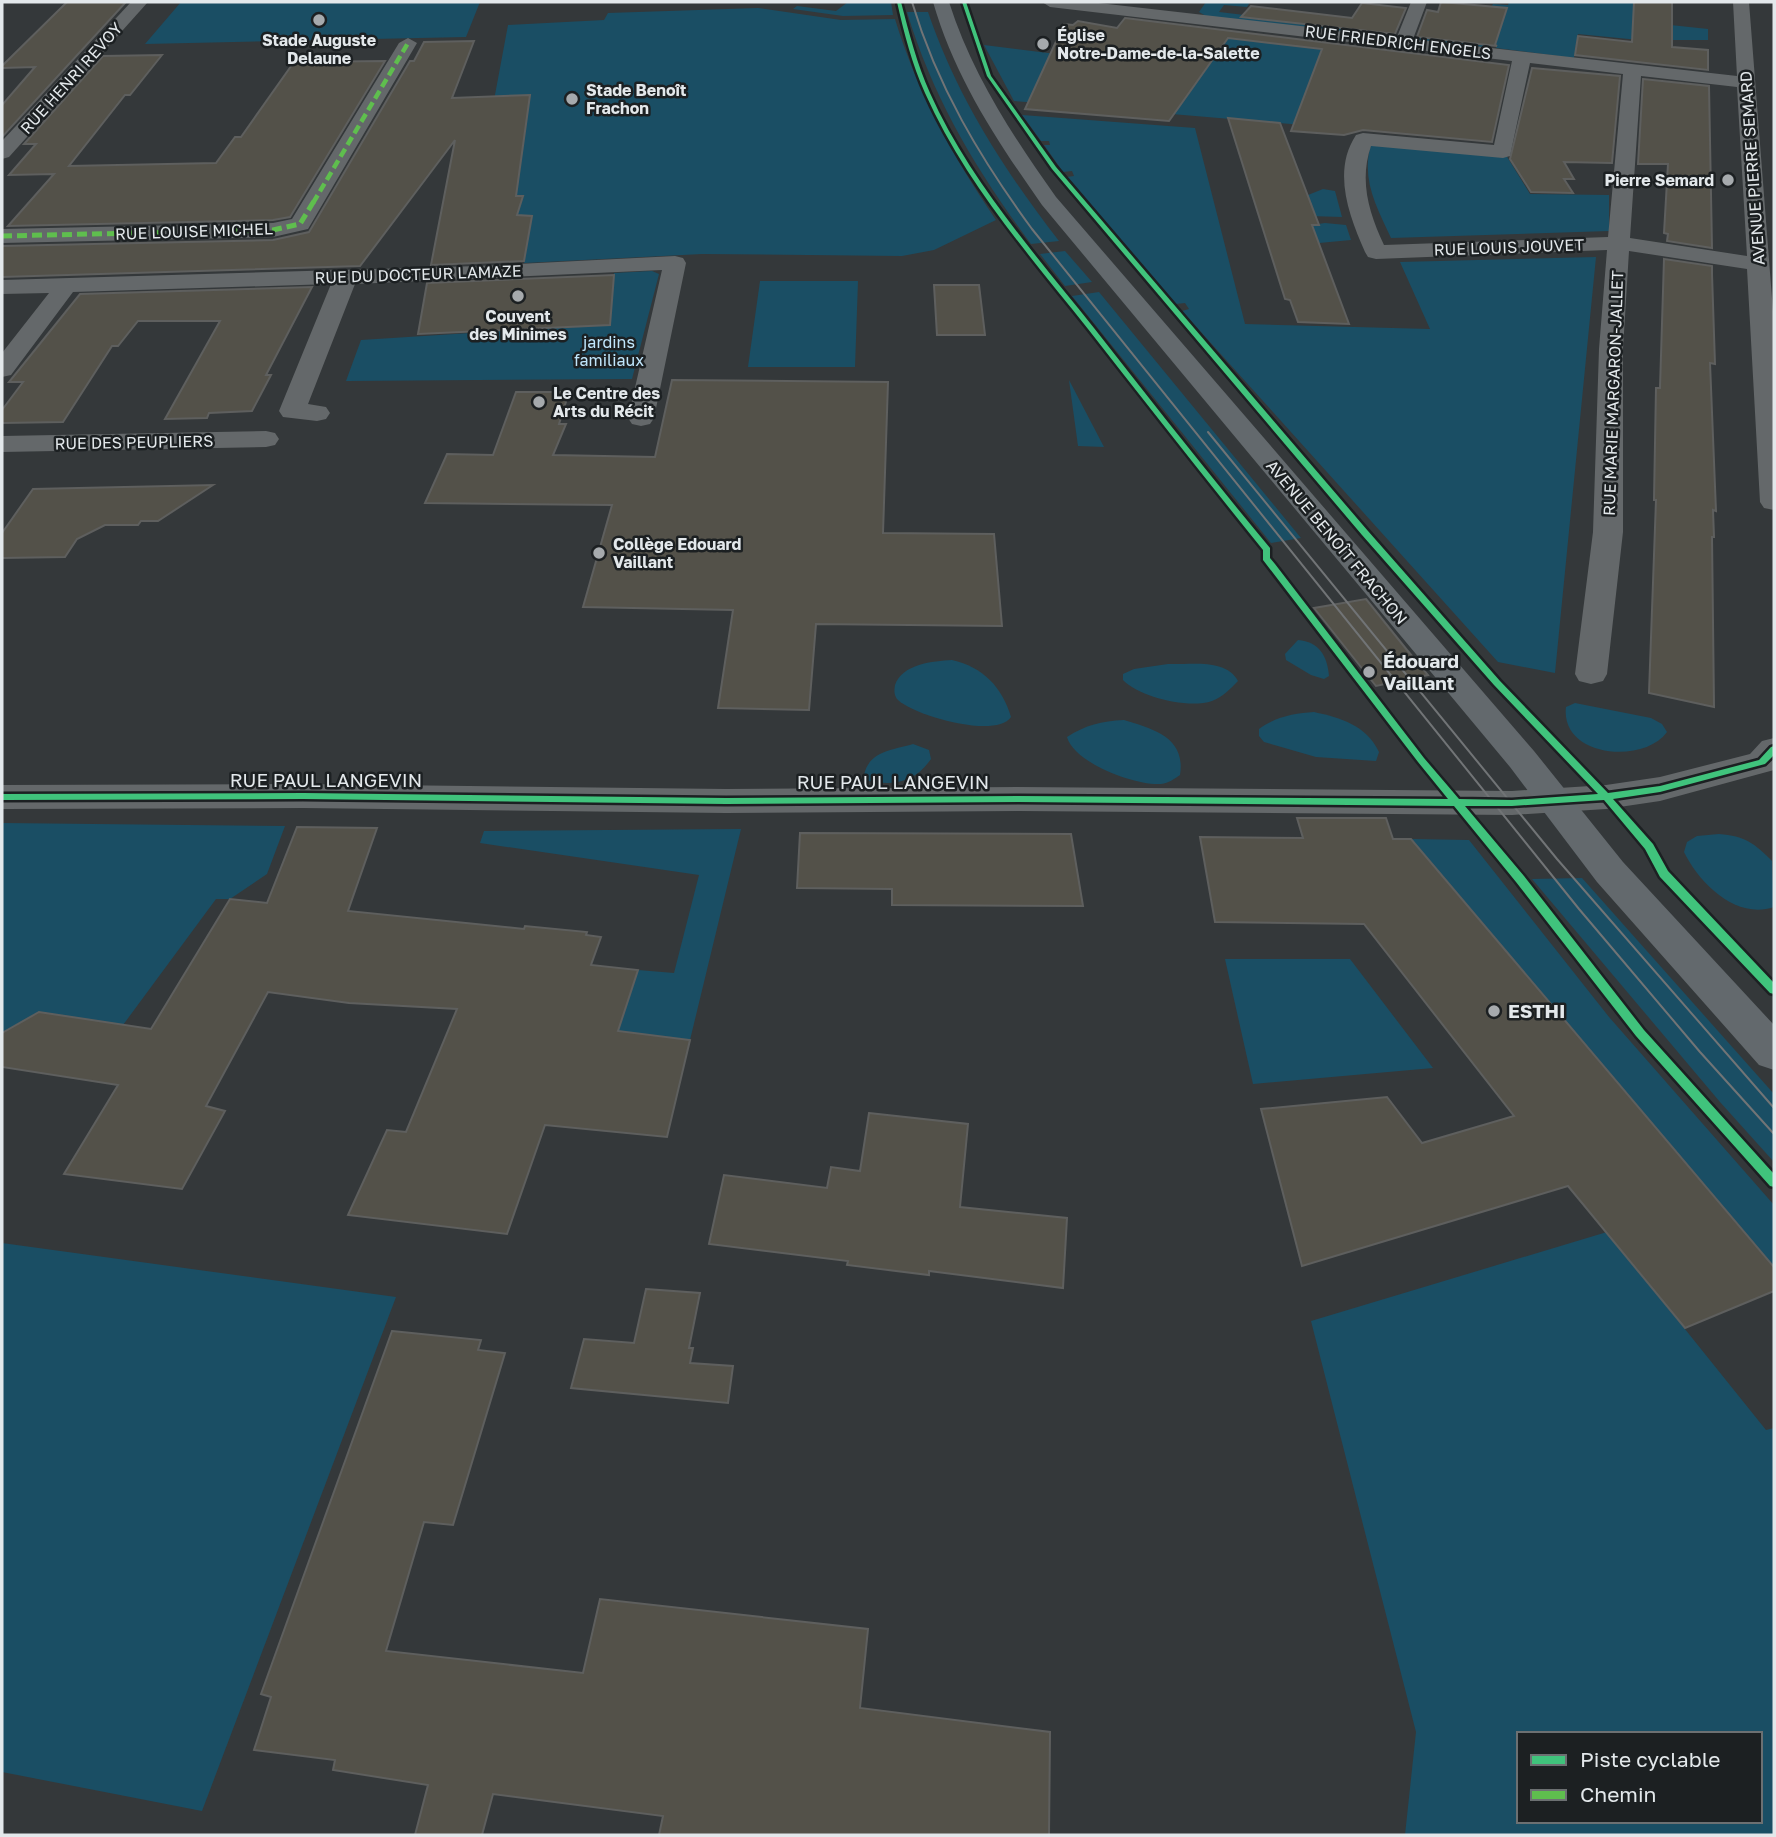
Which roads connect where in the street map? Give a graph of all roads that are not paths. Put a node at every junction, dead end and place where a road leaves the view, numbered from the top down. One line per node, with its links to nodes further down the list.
1 (140, 2): 13 (street, RUE HENRI REVOY)
2 (941, 2): 30 (street, AVENUE BENOÎT FRACHON)
3 (1050, 2): 7 (street, RUE FRIEDRICH ENGELS)
4 (1191, 2): 7 (street)
5 (1419, 2): 9 (street)
6 (1741, 2): 12 (street, AVENUE PIERRE SEMARD)
7 (1178, 17): 9 (street, RUE FRIEDRICH ENGELS)
8 (408, 43): 14 (street, RUE LOUISE MICHEL)
9 (1402, 43): 10 (street, RUE FRIEDRICH ENGELS)
10 (1522, 57): 11 (street, RUE FRIEDRICH ENGELS); 15 (street, RUE LOUIS JOUVET)
11 (1632, 70): 12 (street, RUE FRIEDRICH ENGELS); 15 (street, RUE MARIE MARGARON-JALLET)
12 (1746, 83): 16 (street, AVENUE PIERRE SEMARD)
13 (2, 153)
14 (2, 236)
15 (1619, 243): 16 (street, RUE LOUIS JOUVET); 27 (street, RUE MARIE MARGARON-JALLET)
16 (1758, 264): 20 (street, AVENUE PIERRE SEMARD)
17 (346, 276): 18 (street, RUE DU DOCTEUR LAMAZE); 22 (street); 23 (street, RUE DU DOCTEUR LAMAZE)
18 (66, 286): 19 (street, RUE DU DOCTEUR LAMAZE); 21 (street)
19 (2, 287)
20 (1769, 353): 26 (street, AVENUE PIERRE SEMARD)
21 (2, 370)
22 (317, 414)
23 (641, 418)
24 (266, 439): 25 (street, RUE DES PEUPLIERS)
25 (2, 444)
26 (1774, 502)
27 (1591, 674)
28 (1774, 749): 30 (street, RUE PAUL LANGEVIN)
29 (2, 797): 30 (street, RUE PAUL LANGEVIN)
30 (1552, 800): 31 (street, AVENUE BENOÎT FRACHON)
31 (1774, 1053)

